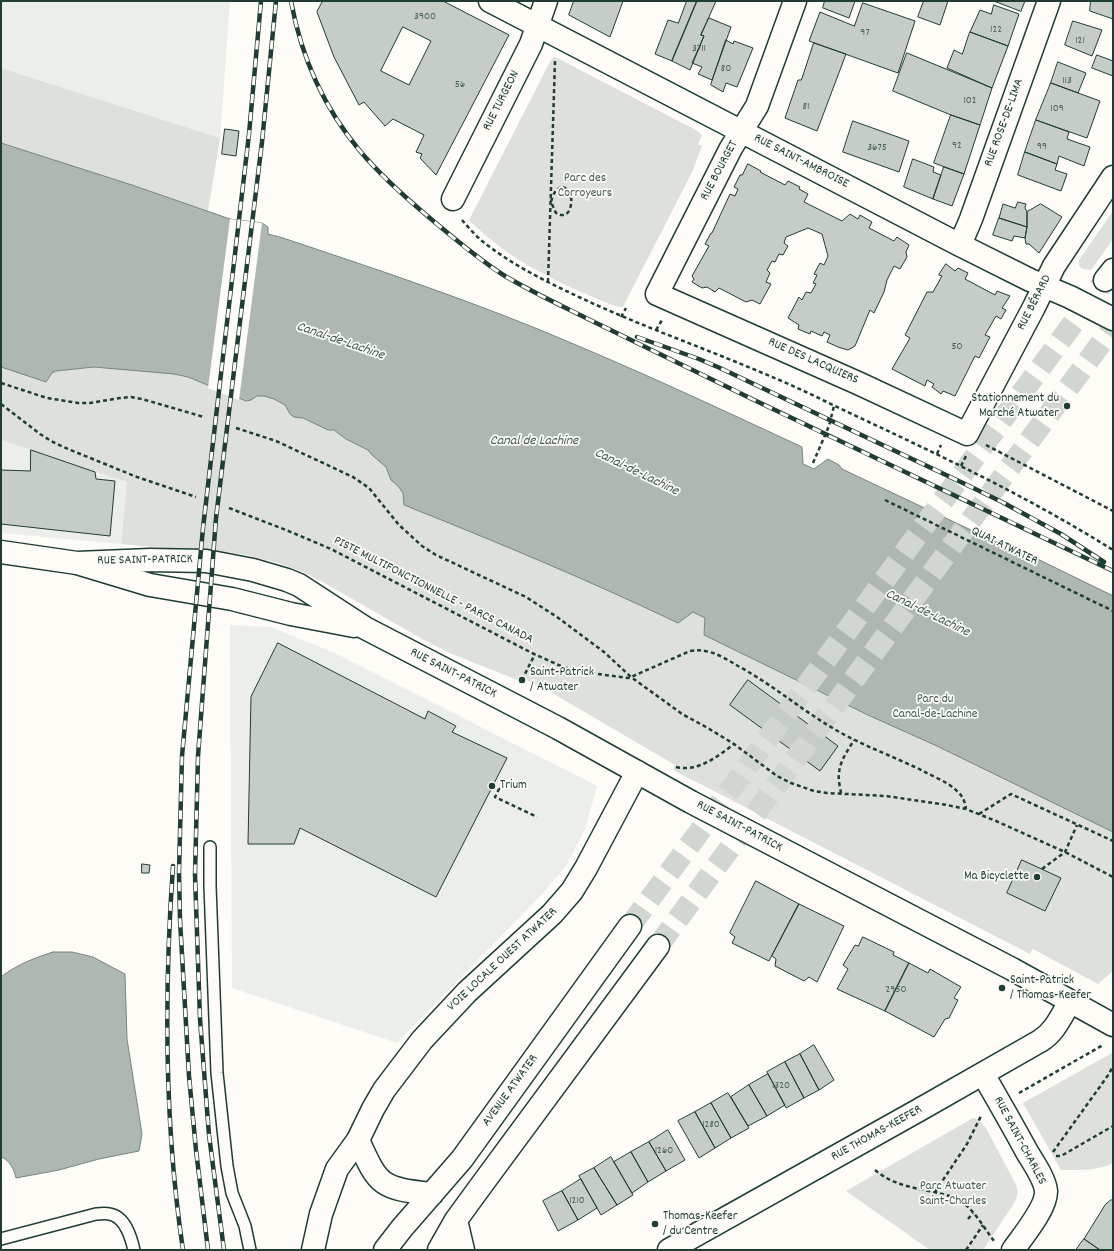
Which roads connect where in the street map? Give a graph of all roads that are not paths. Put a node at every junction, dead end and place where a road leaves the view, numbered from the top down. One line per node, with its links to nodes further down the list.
1 (490, 1): 5 (street, RUE SAINT-AMBROISE)
2 (546, 1): 5 (street, RUE TURGEON)
3 (795, 1): 6 (street, RUE BOURGET)
4 (1049, 1): 9 (street, RUE ROSE-DE-LIMA)
5 (538, 25): 6 (street, RUE SAINT-AMBROISE); 8 (street, RUE TURGEON)
6 (741, 131): 9 (street, RUE SAINT-AMBROISE); 11 (street, RUE BOURGET)
7 (1113, 177): 10 (street, RUE BÉRARD)
8 (453, 199)
9 (960, 245): 10 (street, RUE SAINT-AMBROISE)
10 (1044, 286): 12 (street, RUE SAINT-AMBROISE); 13 (street, RUE BÉRARD)
11 (657, 294): 13 (street, RUE DES LACQUIERS)
12 (1113, 319)
13 (973, 442)
14 (1, 552): 15 (street, RUE SAINT-PATRICK)
15 (77, 563): 16 (street, RUE SAINT-PATRICK); 16 (street, RUE SAINT-PATRICK)
16 (365, 628): 17 (street, RUE SAINT-PATRICK)
17 (637, 772): 21 (street, RUE SAINT-PATRICK); 24 (street, VOIE LOCALE OUEST ATWATER)
18 (210, 847): 29 (lane)
19 (630, 926): 25 (street, AVENUE ATWATER)
20 (658, 946): 26 (street)
21 (1070, 1002): 22 (street, RUE SAINT-PATRICK); 23 (street, RUE THOMAS-KEEFER)
22 (1109, 1034)
23 (983, 1074): 34 (street, RUE THOMAS-KEEFER); 35 (street, RUE SAINT-CHARLES)
24 (358, 1140): 25 (street); 30 (street, VOIE LOCALE OUEST ATWATER)
25 (432, 1194): 31 (street, AVENUE ATWATER)
26 (456, 1220): 32 (street); 33 (street)
27 (1, 1239): 28 (lane)
28 (134, 1250)
29 (250, 1250)
30 (313, 1250)
31 (386, 1250)
32 (439, 1250)
33 (463, 1250)
34 (668, 1250)
35 (1013, 1250)

